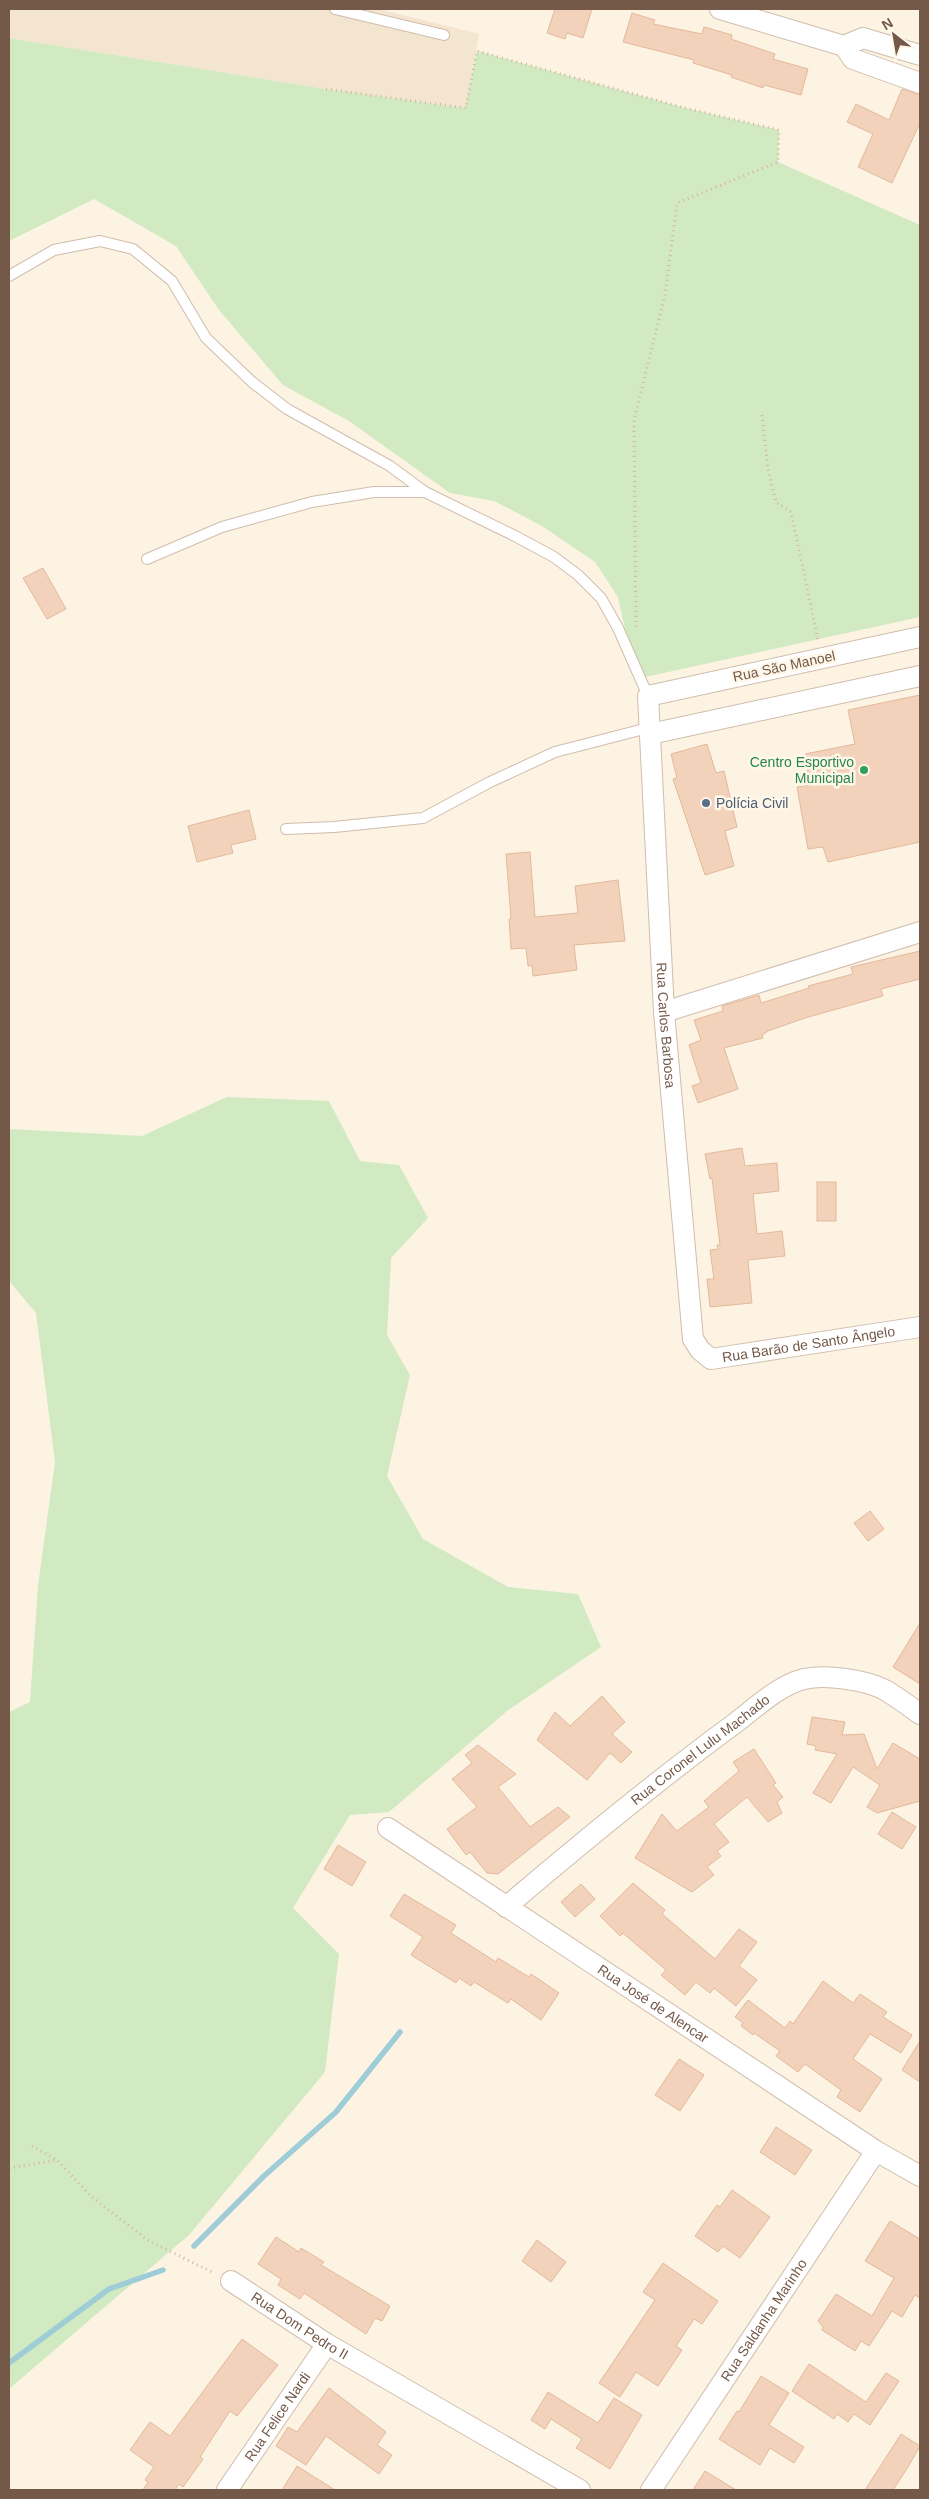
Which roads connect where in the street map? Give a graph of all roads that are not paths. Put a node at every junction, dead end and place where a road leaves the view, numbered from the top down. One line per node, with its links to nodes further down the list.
1 (335, 9): 3 (lane)
2 (733, 11): 4 (street)
3 (444, 35)
4 (844, 46): 5 (street); 6 (street)
5 (920, 55)
6 (920, 83)
7 (9, 276): 8 (lane)
8 (425, 492): 9 (lane); 12 (lane)
9 (147, 558)
10 (920, 637): 12 (street, Rua São Manoel)
11 (920, 676): 13 (street)
12 (648, 696): 13 (street, Rua Carlos Barbosa)
13 (649, 731): 14 (lane); 16 (street, Rua Carlos Barbosa)
14 (286, 829)
15 (920, 932): 16 (street)
16 (664, 1012): 18 (street, Rua Carlos Barbosa)
17 (920, 1327): 18 (street, Rua Barão de Santo Ângelo)
18 (700, 1350)
19 (920, 1714): 21 (street, Rua Coronel Lulu Machado)
20 (388, 1828): 21 (street, Rua José de Alencar)
21 (506, 1907): 22 (street, Rua José de Alencar)
22 (876, 2151): 23 (street, Rua José de Alencar); 28 (street, Rua Saldanha Marinho)
23 (920, 2176)
24 (231, 2281): 25 (street, Rua Dom Pedro II)
25 (327, 2344): 26 (street, Rua Felice Nardi); 27 (street, Rua Dom Pedro II)
26 (227, 2490)
27 (580, 2490)
28 (651, 2490)

